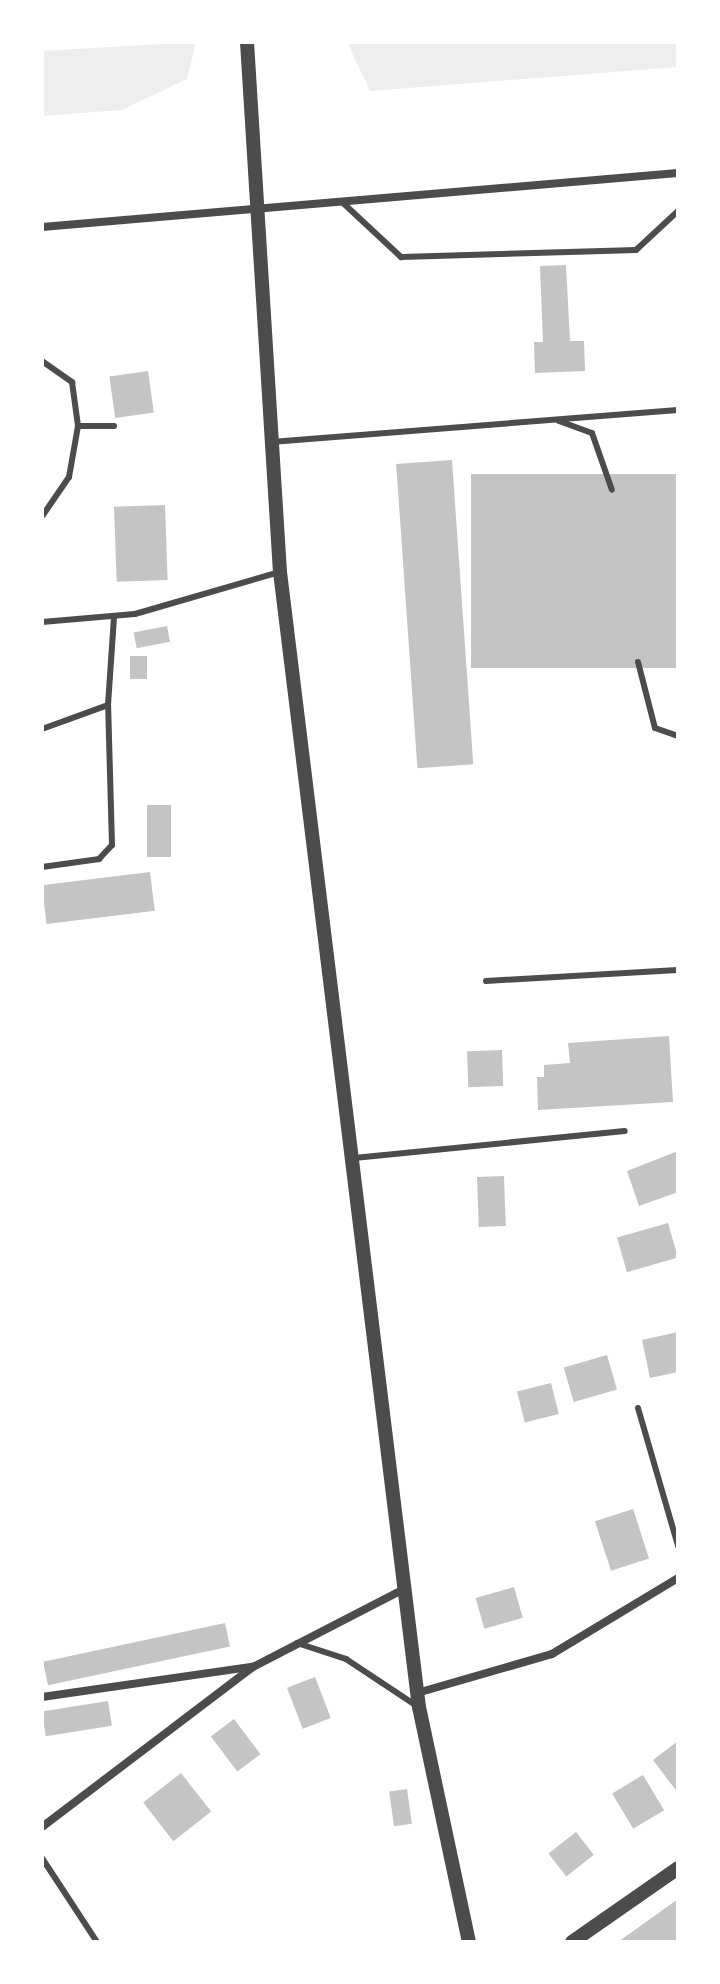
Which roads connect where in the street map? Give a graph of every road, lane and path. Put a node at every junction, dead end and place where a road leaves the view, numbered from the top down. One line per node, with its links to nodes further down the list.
1 (247, 42): 4 (street)
2 (678, 173): 3 (street)
3 (342, 202): 4 (street); 5 (lane)
4 (253, 204): 6 (street); 12 (street)
5 (678, 211)
6 (42, 227)
7 (42, 361): 10 (lane)
8 (678, 410): 9 (lane)
9 (552, 420): 12 (lane); 13 (lane)
10 (78, 426): 11 (lane); 14 (lane)
11 (114, 426)
12 (268, 443): 15 (street)
13 (612, 490)
14 (43, 515)
15 (280, 572): 16 (lane); 26 (street)
16 (114, 616): 17 (lane); 19 (lane)
17 (42, 622)
18 (638, 662): 21 (lane)
19 (108, 705): 20 (lane); 22 (lane)
20 (42, 729)
21 (678, 736)
22 (42, 867)
23 (678, 970): 24 (lane)
24 (486, 981)
25 (625, 1131): 26 (lane)
26 (351, 1158): 30 (street)
27 (638, 1408): 28 (lane)
28 (678, 1546)
29 (678, 1578): 34 (street)
30 (405, 1588): 31 (street); 34 (street)
31 (293, 1642): 32 (street); 34 (lane)
32 (253, 1667): 33 (street); 35 (street)
33 (42, 1697)
34 (418, 1700): 39 (street)
35 (42, 1827)
36 (42, 1858): 38 (lane)
37 (678, 1868): 40 (street)
38 (97, 1942)
39 (469, 1942)
40 (572, 1942)

